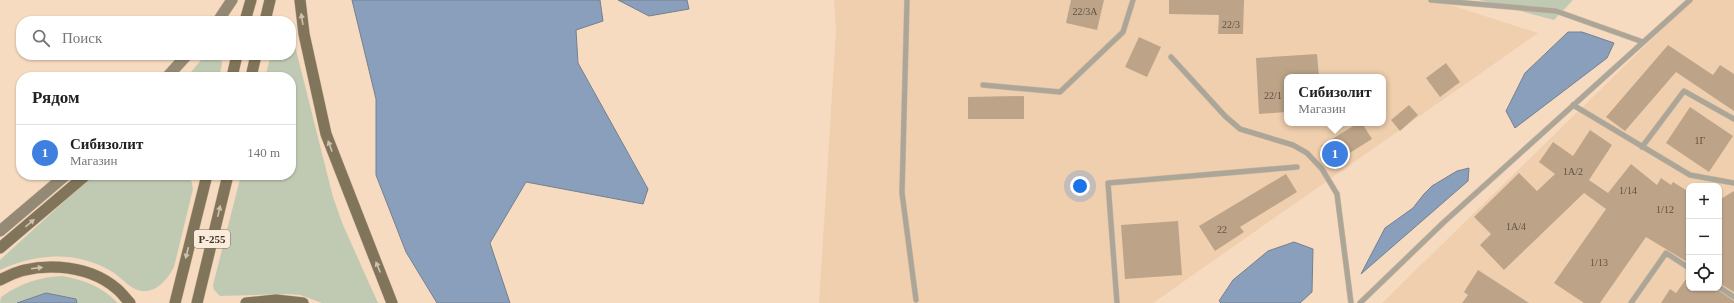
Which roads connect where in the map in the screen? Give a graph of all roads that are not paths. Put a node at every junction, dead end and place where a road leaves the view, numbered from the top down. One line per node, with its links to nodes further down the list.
1 (232, 0): 9 (main road)
2 (251, 0): 10 (main road)
3 (270, 0): 11 (main road)
4 (300, 0): 44 (main road, one-way to 4)
5 (907, 0): 38 (lane)
6 (1133, 0): 20 (lane)
7 (1431, 0): 12 (lane)
8 (1690, 0): 12 (lane)
9 (221, 16)
10 (247, 16)
11 (265, 16)
12 (1643, 42): 21 (lane)
13 (1170, 57): 46 (lane)
14 (182, 60): 17 (main road)
15 (236, 60): 18 (main road)
16 (255, 60): 19 (main road)
17 (172, 72)
18 (233, 72)
19 (252, 72)
20 (983, 85)
21 (1573, 105): 23 (lane); 47 (lane)
22 (1734, 119): 23 (lane)
23 (1642, 147): 30 (lane)
24 (1297, 167): 45 (lane)
25 (60, 180): 32 (main road)
26 (80, 180): 33 (main road, one-way to 26)
27 (199, 180): 31 (main road)
28 (206, 180): 31 (main road)
29 (227, 180): 41 (main road, Р-255, one-way to 29)
30 (1734, 183)
31 (201, 202): 40 (main road, one-way to 40)
32 (0, 231)
33 (0, 248)
34 (1686, 266): 48 (lane)
35 (0, 280): 39 (main road, one-way to 39)
36 (1722, 289): 37 (lane)
37 (1734, 297)
38 (916, 300)
39 (130, 303)
40 (174, 303)
41 (197, 303)
42 (246, 303): 43 (main road)
43 (303, 303)
44 (392, 303)
45 (1118, 303)
46 (1351, 303)
47 (1360, 303)
48 (1631, 303)

